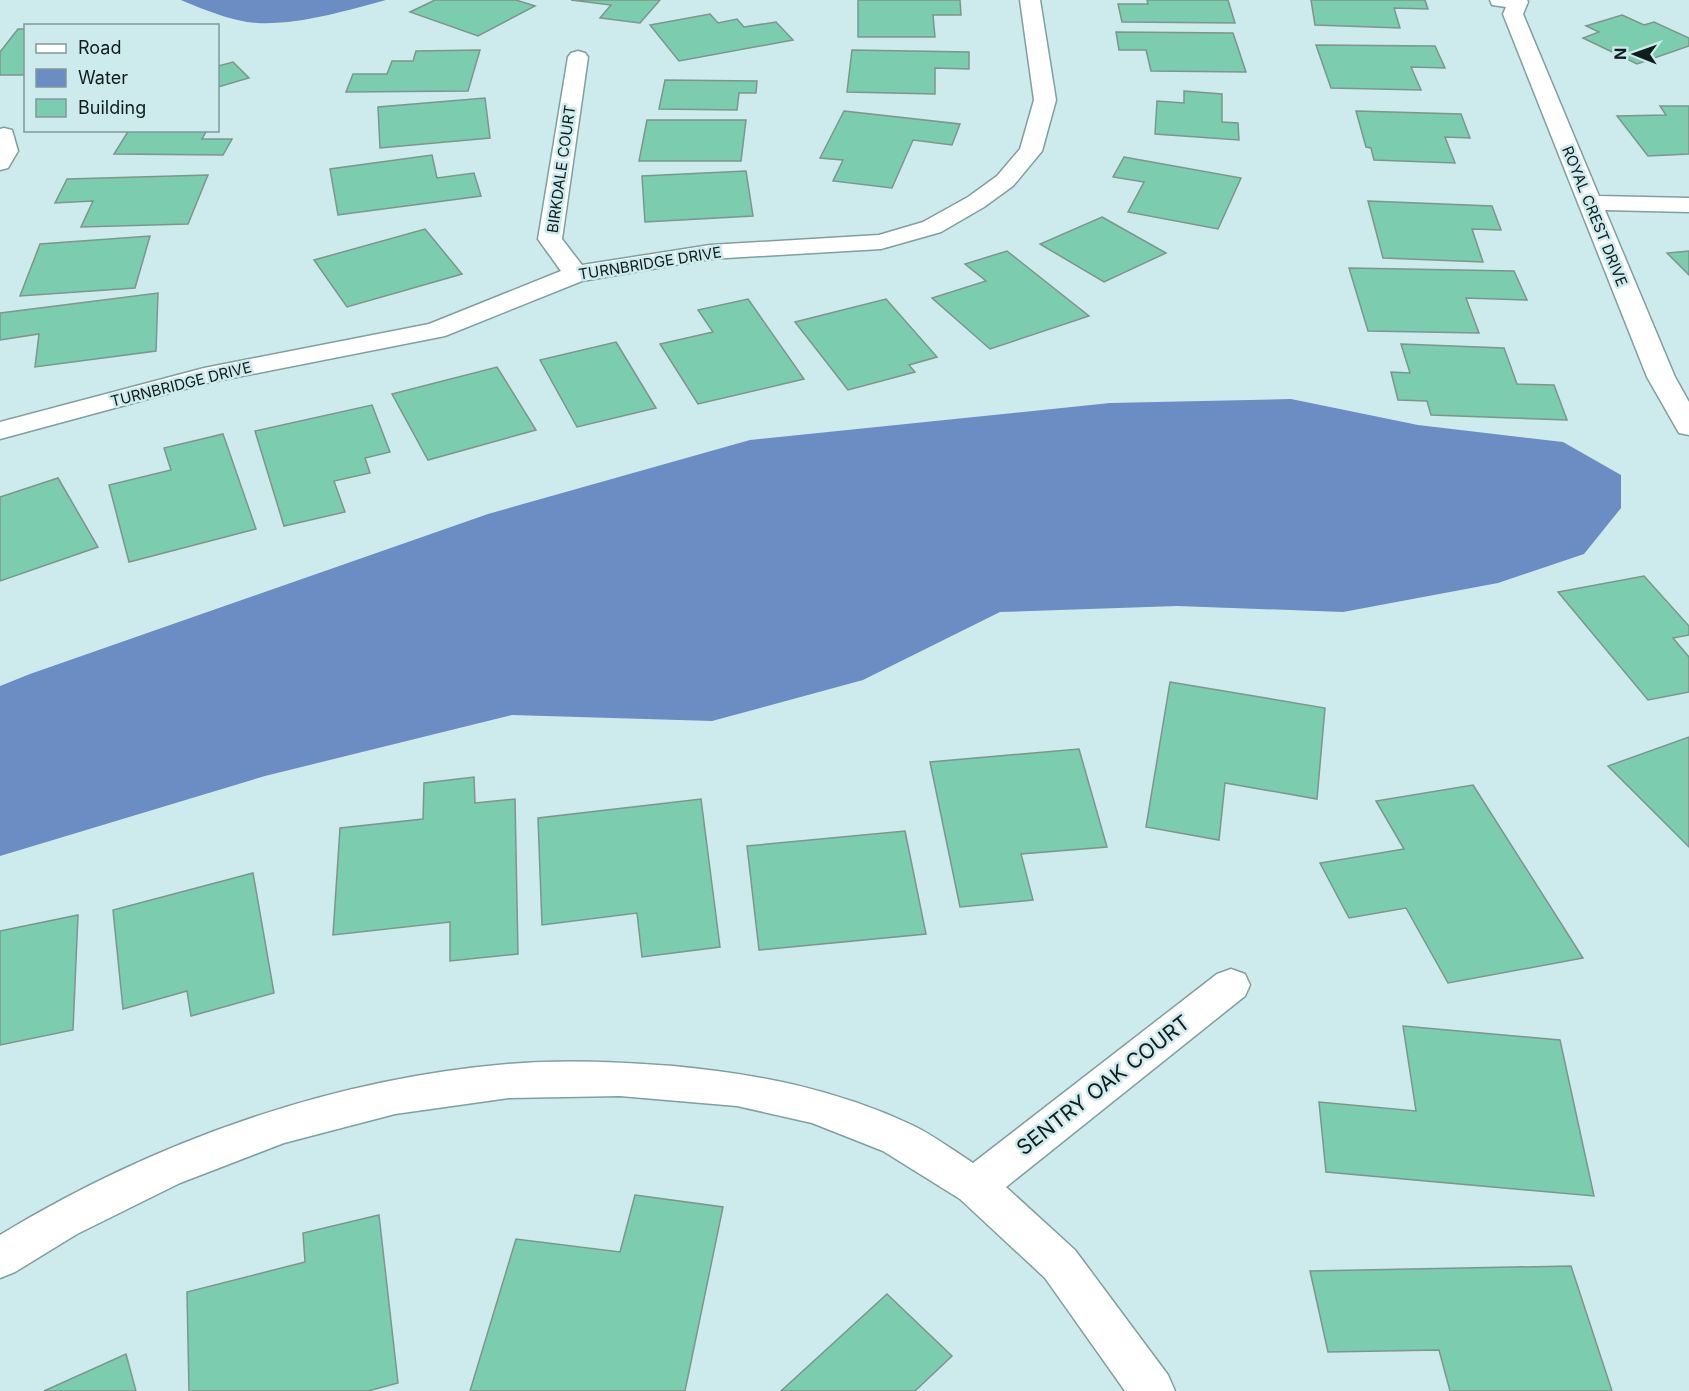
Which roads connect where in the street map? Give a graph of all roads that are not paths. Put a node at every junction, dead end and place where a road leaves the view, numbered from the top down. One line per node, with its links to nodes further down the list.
1 (1030, 0): 8 (street, TURNBRIDGE DRIVE)
2 (1511, 1): 6 (street, ROYAL CREST DRIVE)
3 (578, 57): 8 (street, BIRKDALE COURT)
4 (4, 135): 5 (street)
5 (0, 163)
6 (1590, 203): 7 (street); 9 (street, ROYAL CREST DRIVE)
7 (1689, 205)
8 (576, 274): 10 (street, TURNBRIDGE DRIVE)
9 (1689, 427)
10 (0, 430)
11 (1231, 985): 12 (street, SENTRY OAK COURT)
12 (975, 1186): 13 (street); 14 (street)
13 (0, 1258)
14 (1152, 1391)

